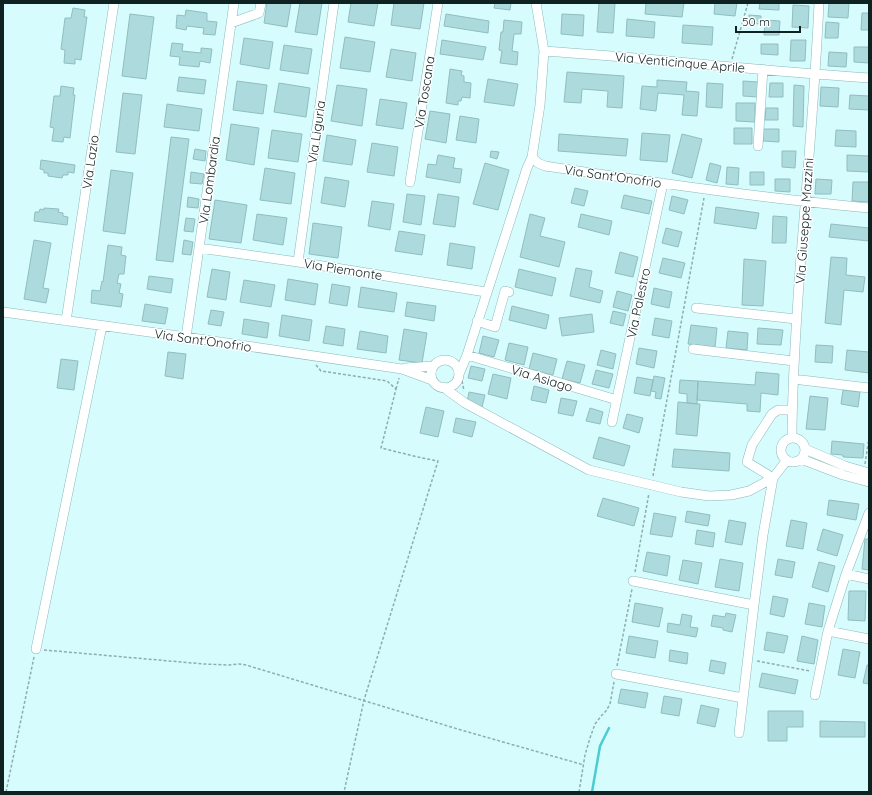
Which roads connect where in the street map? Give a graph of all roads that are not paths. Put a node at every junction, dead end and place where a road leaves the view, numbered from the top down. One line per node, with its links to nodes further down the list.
1 (114, 3): 26 (street, Via Lazio)
2 (234, 3): 8 (street, Via Lombardia)
3 (261, 3): 8 (street)
4 (334, 3): 20 (street, Via Liguria)
5 (438, 3): 15 (street, Via Toscana)
6 (536, 3): 9 (street)
7 (819, 3): 11 (street, Via Giuseppe Mazzini)
8 (231, 23): 19 (street, Via Lombardia)
9 (544, 51): 10 (street, Via Venticinque Aprile); 14 (street)
10 (762, 69): 11 (street, Via Venticinque Aprile); 13 (street)
11 (815, 74): 12 (street, Via Venticinque Aprile); 17 (street, Via Giuseppe Mazzini)
12 (869, 78)
13 (758, 146)
14 (532, 157): 16 (street, Via Sant'Onofrio); 21 (street)
15 (410, 182)
16 (663, 183): 17 (street, Via Sant'Onofrio); 41 (street, Via Palestro)
17 (805, 202): 18 (street, Via Sant'Onofrio); 25 (street, Via Giuseppe Mazzini)
18 (869, 208)
19 (200, 248): 20 (street, Via Piemonte); 29 (street, Via Lombardia)
20 (298, 262): 21 (street, Via Piemonte)
21 (486, 292): 27 (street)
22 (509, 292): 27 (street)
23 (696, 308): 25 (street)
24 (3, 312): 26 (street, Via Sant'Onofrio)
25 (796, 319): 32 (street, Via Giuseppe Mazzini)
26 (66, 321): 28 (street, Via Sant'Onofrio)
27 (477, 321): 31 (street)
28 (102, 326): 29 (street, Via Sant'Onofrio); 59 (street)
29 (186, 337): 35 (street, Via Sant'Onofrio)
30 (693, 349): 32 (street)
31 (467, 355): 33 (street, Via Sant'Onofrio); 36 (street); 41 (street, Via Asiago)
32 (794, 360): 37 (street, Via Giuseppe Mazzini)
33 (453, 362): 34 (street, Via Sant'Onofrio); 36 (street)
34 (433, 366): 35 (street, Via Sant'Onofrio); 38 (street)
35 (402, 369): 38 (street, Via Sant'Onofrio)
36 (457, 378): 39 (street); 42 (street)
37 (793, 379): 40 (street); 43 (street, Via Giuseppe Mazzini)
38 (432, 380): 39 (street, Via Sant'Onofrio)
39 (443, 387): 42 (street, Via Sant'Onofrio)
40 (869, 388)
41 (617, 400): 44 (street, Via Palestro)
42 (464, 402): 50 (street, Via Sant'Onofrio)
43 (792, 410): 45 (street, Via Giuseppe Mazzini); 50 (street)
44 (612, 422)
45 (792, 438): 46 (street); 48 (street)
46 (805, 449): 47 (street); 49 (street)
47 (802, 459): 48 (street); 51 (street)
48 (787, 460): 50 (street)
49 (866, 472)
50 (773, 478): 56 (street)
51 (869, 482)
52 (869, 513): 53 (street)
53 (846, 574): 54 (street); 57 (street)
54 (869, 579)
55 (633, 581): 56 (street)
56 (754, 605): 62 (street)
57 (828, 631): 58 (street); 61 (street)
58 (869, 639)
59 (36, 649)
60 (616, 674): 62 (street)
61 (815, 696)
62 (743, 698): 63 (street)
63 (739, 733)

